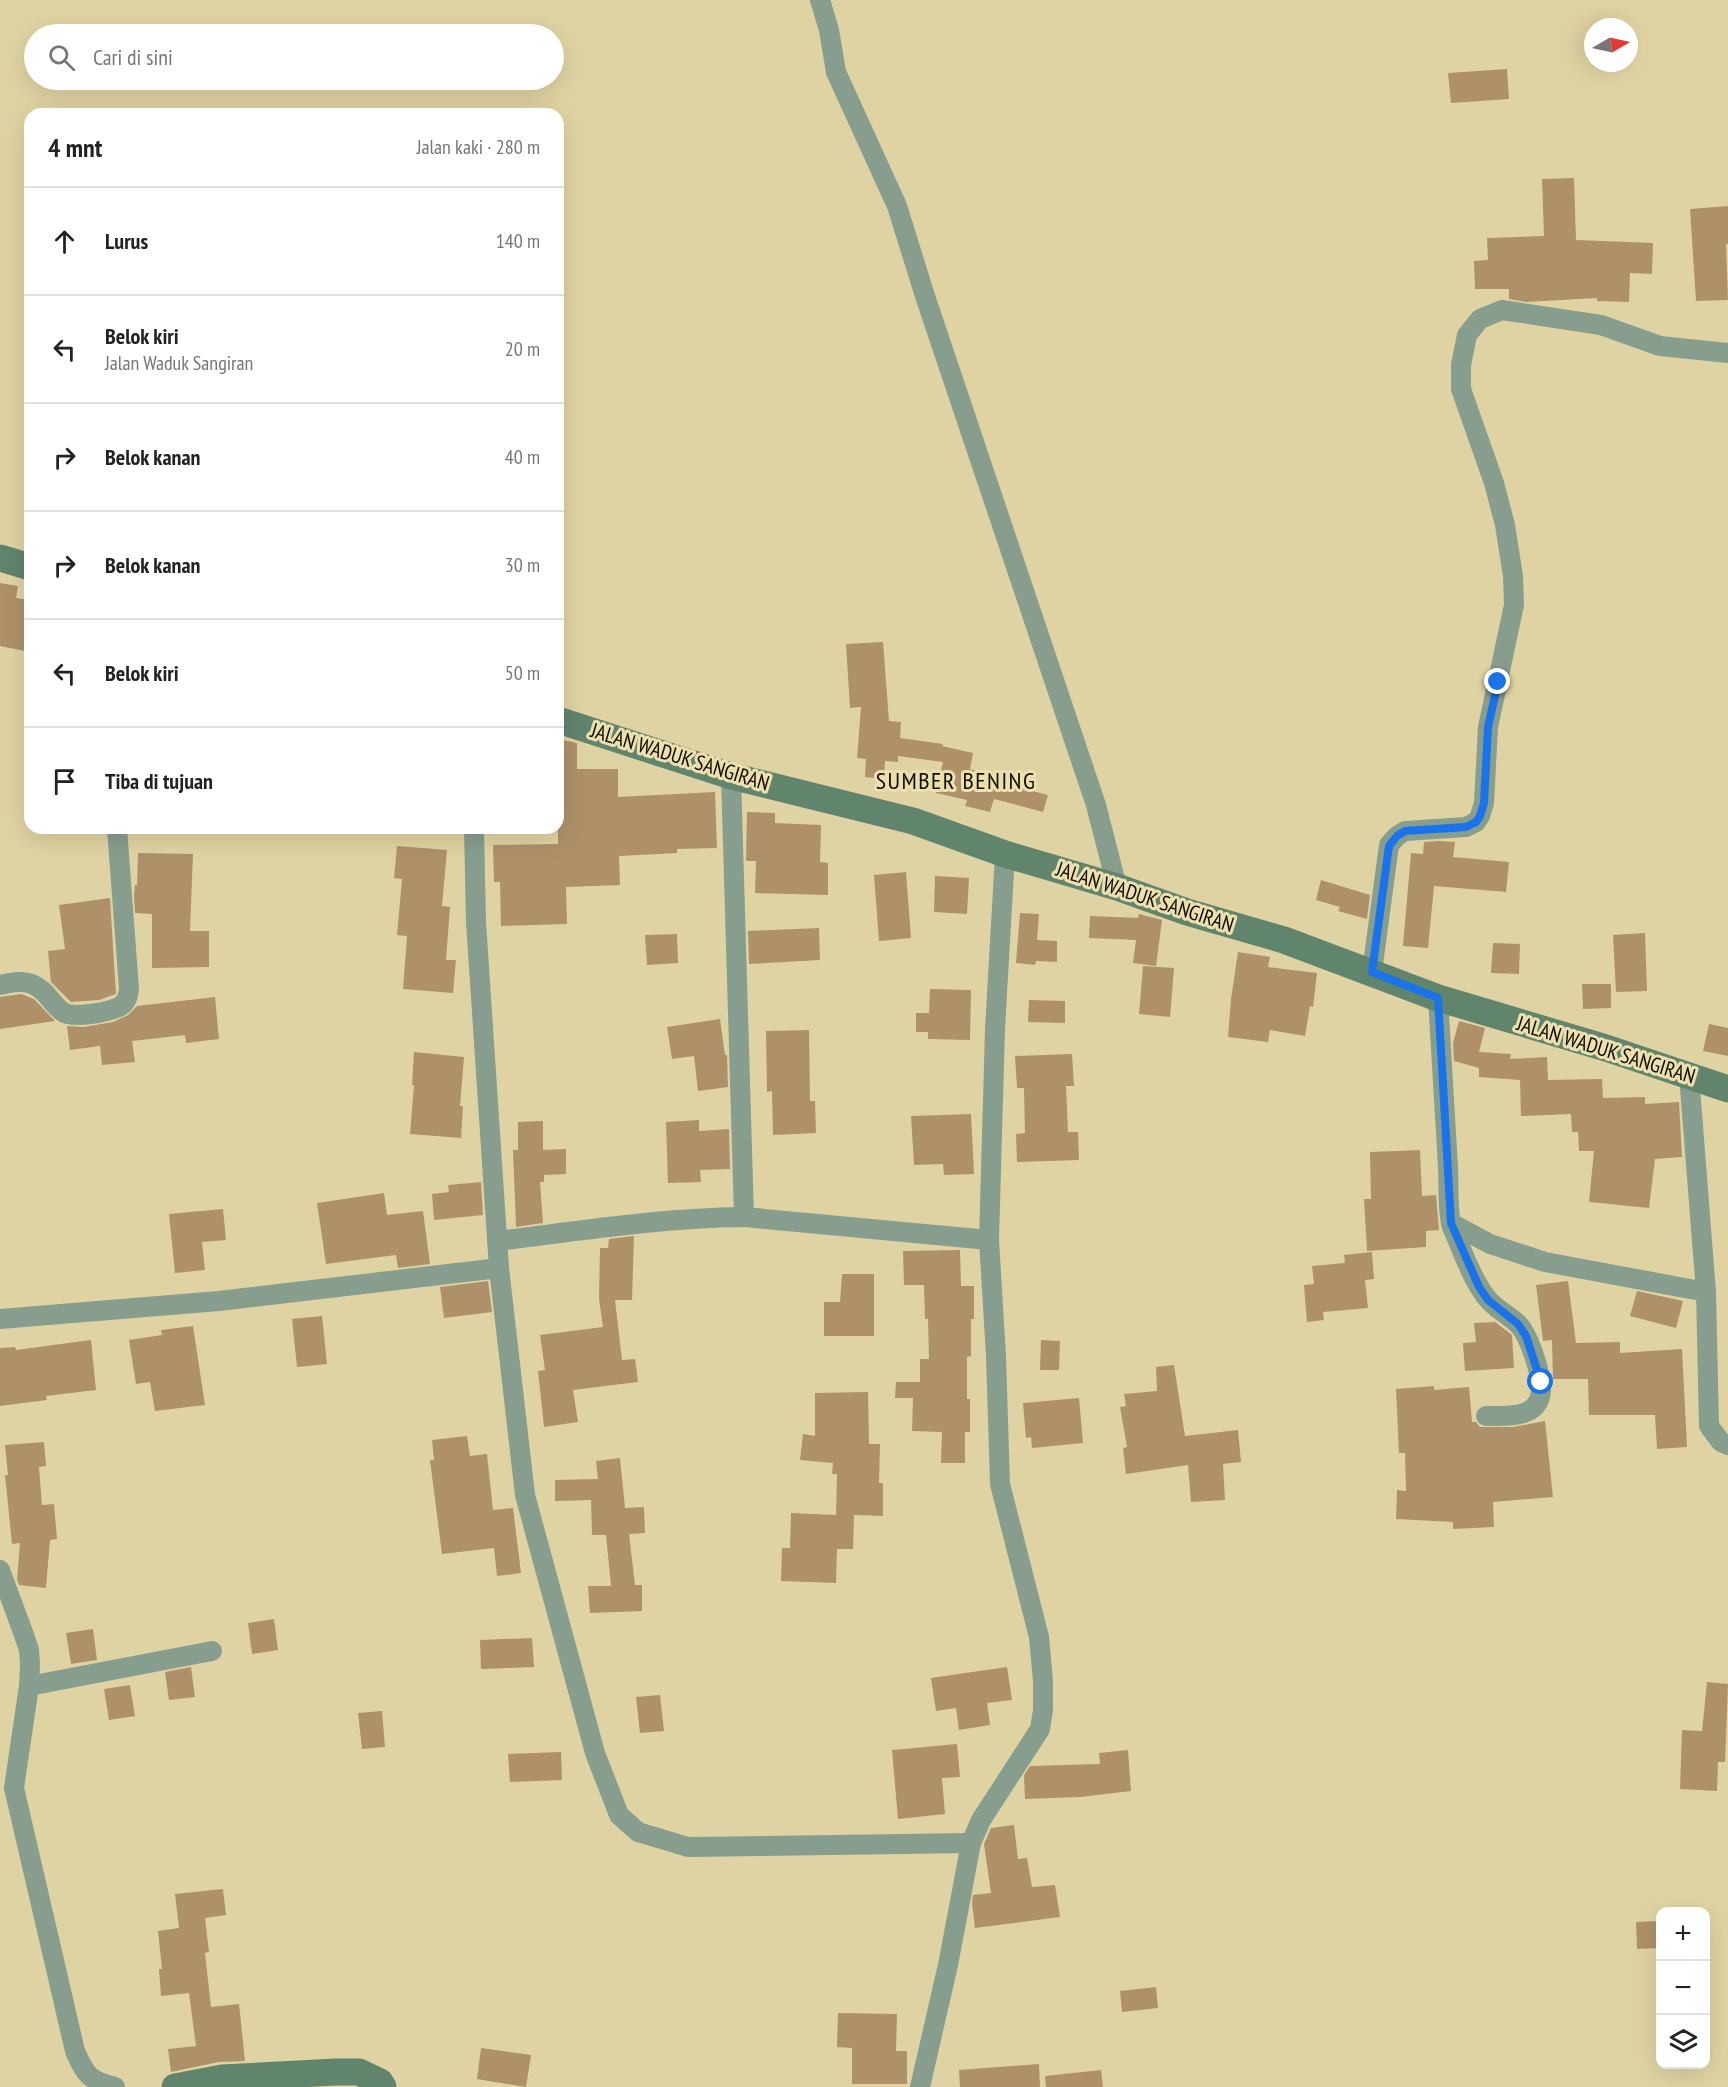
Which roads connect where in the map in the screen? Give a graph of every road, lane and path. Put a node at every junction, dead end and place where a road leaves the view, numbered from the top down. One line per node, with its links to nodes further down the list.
1 (820, 0): 10 (street)
2 (1728, 353): 11 (street)
3 (0, 558): 4 (street)
4 (24, 565)
5 (564, 722): 6 (street, JALAN WADUK SANGIRAN)
6 (731, 776): 9 (street, JALAN WADUK SANGIRAN); 16 (street)
7 (117, 834): 12 (street)
8 (474, 834): 19 (street)
9 (1005, 854): 10 (street, JALAN WADUK SANGIRAN); 18 (street)
10 (1117, 887): 11 (street, JALAN WADUK SANGIRAN)
11 (1372, 972): 13 (street, JALAN WADUK SANGIRAN)
12 (0, 985)
13 (1438, 998): 14 (street, JALAN WADUK SANGIRAN); 17 (street)
14 (1689, 1075): 15 (street, JALAN WADUK SANGIRAN); 21 (street)
15 (1728, 1089)
16 (744, 1217): 18 (street); 19 (street)
17 (1451, 1223): 21 (street); 23 (street)
18 (989, 1240): 29 (street)
19 (497, 1241): 20 (street)
20 (499, 1268): 22 (street); 29 (street)
21 (1706, 1292): 24 (street)
22 (0, 1318)
23 (1486, 1416)
24 (1728, 1445)
25 (0, 1570): 27 (street)
26 (212, 1651): 27 (street)
27 (29, 1686): 28 (street)
28 (7, 1788): 30 (street)
29 (970, 1843): 33 (street)
30 (116, 2087)
31 (175, 2087): 32 (street)
32 (383, 2087)
33 (920, 2087)

